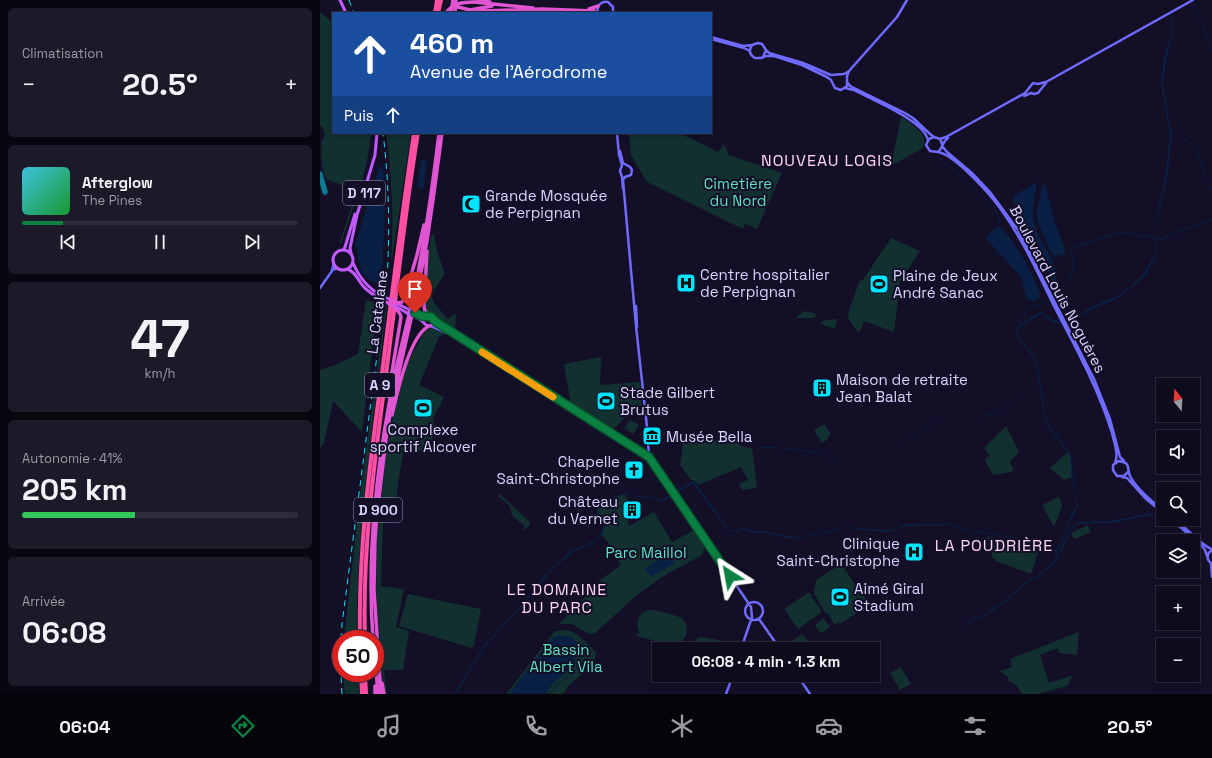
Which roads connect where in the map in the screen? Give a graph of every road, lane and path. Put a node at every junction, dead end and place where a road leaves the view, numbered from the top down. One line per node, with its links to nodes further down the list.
1 (341, 0): 14 (main road)
2 (437, 0): 15 (highway)
3 (441, 0): 16 (highway)
4 (453, 0): 18 (highway)
5 (456, 0): 19 (highway)
6 (907, 0): 30 (main road)
7 (1193, 0): 35 (main road)
8 (476, 1): 13 (highway); 17 (highway, bridge)
9 (602, 1): 10 (main road); 11 (main road)
10 (607, 1): 23 (main road)
11 (598, 6): 13 (highway); 22 (main road)
12 (458, 7): 13 (highway)
13 (531, 9): 20 (highway); 21 (highway)
14 (347, 12)
15 (435, 12)
16 (438, 12)
17 (447, 12)
18 (451, 12)
19 (455, 12)
20 (476, 12)
21 (596, 12)
22 (597, 12)
23 (614, 12)
24 (712, 38): 26 (main road)
25 (712, 38): 28 (main road)
26 (752, 46): 27 (main road); 28 (main road)
27 (766, 50): 29 (main road); 32 (main road)
28 (750, 51): 29 (main road)
29 (763, 57): 34 (main road)
30 (849, 72): 31 (main road); 33 (main road)
31 (842, 75): 32 (main road); 33 (main road)
32 (836, 76): 34 (main road)
33 (847, 79): 36 (main road)
34 (832, 82): 38 (main road)
35 (1046, 82): 37 (main road); 39 (main road)
36 (848, 83): 38 (main road); 49 (main road)
37 (1038, 84): 39 (main road); 40 (main road)
38 (844, 88): 51 (main road)
39 (1041, 88): 41 (main road)
40 (1029, 89): 41 (main road); 50 (main road)
41 (1031, 93): 52 (main road)
42 (376, 134): 62 (main road, D 117)
43 (376, 134): 63 (main road, D 117)
44 (414, 134): 97 (highway, La Catalane / A 9)
45 (418, 134): 98 (highway, La Catalane / A 9)
46 (440, 134): 55 (highway, D 900)
47 (440, 134): 61 (highway, D 900)
48 (617, 134): 53 (main road)
49 (934, 137): 50 (main road); 51 (main road)
50 (940, 138): 52 (main road)
51 (928, 141): 54 (main road)
52 (942, 145): 54 (main road); 76 (main road, Boulevard Louis Noguères)
53 (619, 146): 56 (main road); 57 (main road)
54 (938, 152): 76 (main road, Boulevard Louis Noguères)
55 (436, 159): 72 (highway); 81 (highway, D 900)
56 (626, 166): 57 (main road); 59 (main road)
57 (622, 167): 58 (main road)
58 (622, 176): 59 (main road); 60 (main road)
59 (625, 177): 60 (main road)
60 (624, 192): 82 (main road)
61 (433, 200): 74 (highway); 80 (highway, D 900)
62 (343, 250): 63 (main road); 64 (main road)
63 (350, 253): 65 (main road)
64 (334, 262): 66 (main road); 68 (main road)
65 (352, 263): 67 (main road); 70 (main road, bridge)
66 (338, 268): 67 (main road); 68 (main road)
67 (347, 269): 71 (main road, bridge)
68 (332, 271): 69 (main road)
69 (320, 288)
70 (390, 299): 72 (highway, bridge)
71 (388, 303): 72 (highway, bridge)
72 (397, 306): 73 (main road, bridge); 81 (highway)
73 (415, 314): 74 (main road); 77 (main road)
74 (430, 316): 75 (main road)
75 (434, 320): 77 (main road); 79 (main road)
76 (1064, 321): 78 (main road, Boulevard Louis Noguères)
77 (430, 326): 79 (main road); 80 (highway)
78 (1066, 326): 83 (main road, Boulevard Louis Noguères); 84 (main road, Boulevard Louis Noguères)
79 (465, 340): 82 (main road)
80 (387, 431): 110 (highway, D 900)
81 (382, 448): 99 (highway, D 900)
82 (649, 457): 94 (main road)
83 (1124, 461): 84 (main road); 85 (main road)
84 (1115, 463): 86 (main road)
85 (1128, 472): 86 (main road); 87 (main road)
86 (1122, 477): 87 (main road)
87 (1156, 506)
88 (1179, 526): 91 (main road)
89 (1183, 526): 90 (main road)
90 (1212, 549): 91 (main road)
91 (1207, 556): 92 (main road)
92 (1211, 564): 93 (main road)
93 (1212, 577)
94 (748, 604): 95 (main road); 96 (main road); 96 (main road)
95 (759, 619): 96 (main road); 101 (main road)
96 (751, 620): 100 (main road)
97 (360, 630)
98 (364, 630)
99 (373, 630)
100 (743, 642)
101 (775, 642)
102 (361, 682): 108 (highway)
103 (365, 682): 109 (highway)
104 (376, 682): 110 (highway)
105 (378, 682): 110 (highway)
106 (730, 682): 111 (main road)
107 (802, 682): 112 (main road)
108 (362, 694)
109 (366, 694)
110 (379, 694)
111 (726, 694)
112 (810, 694)

